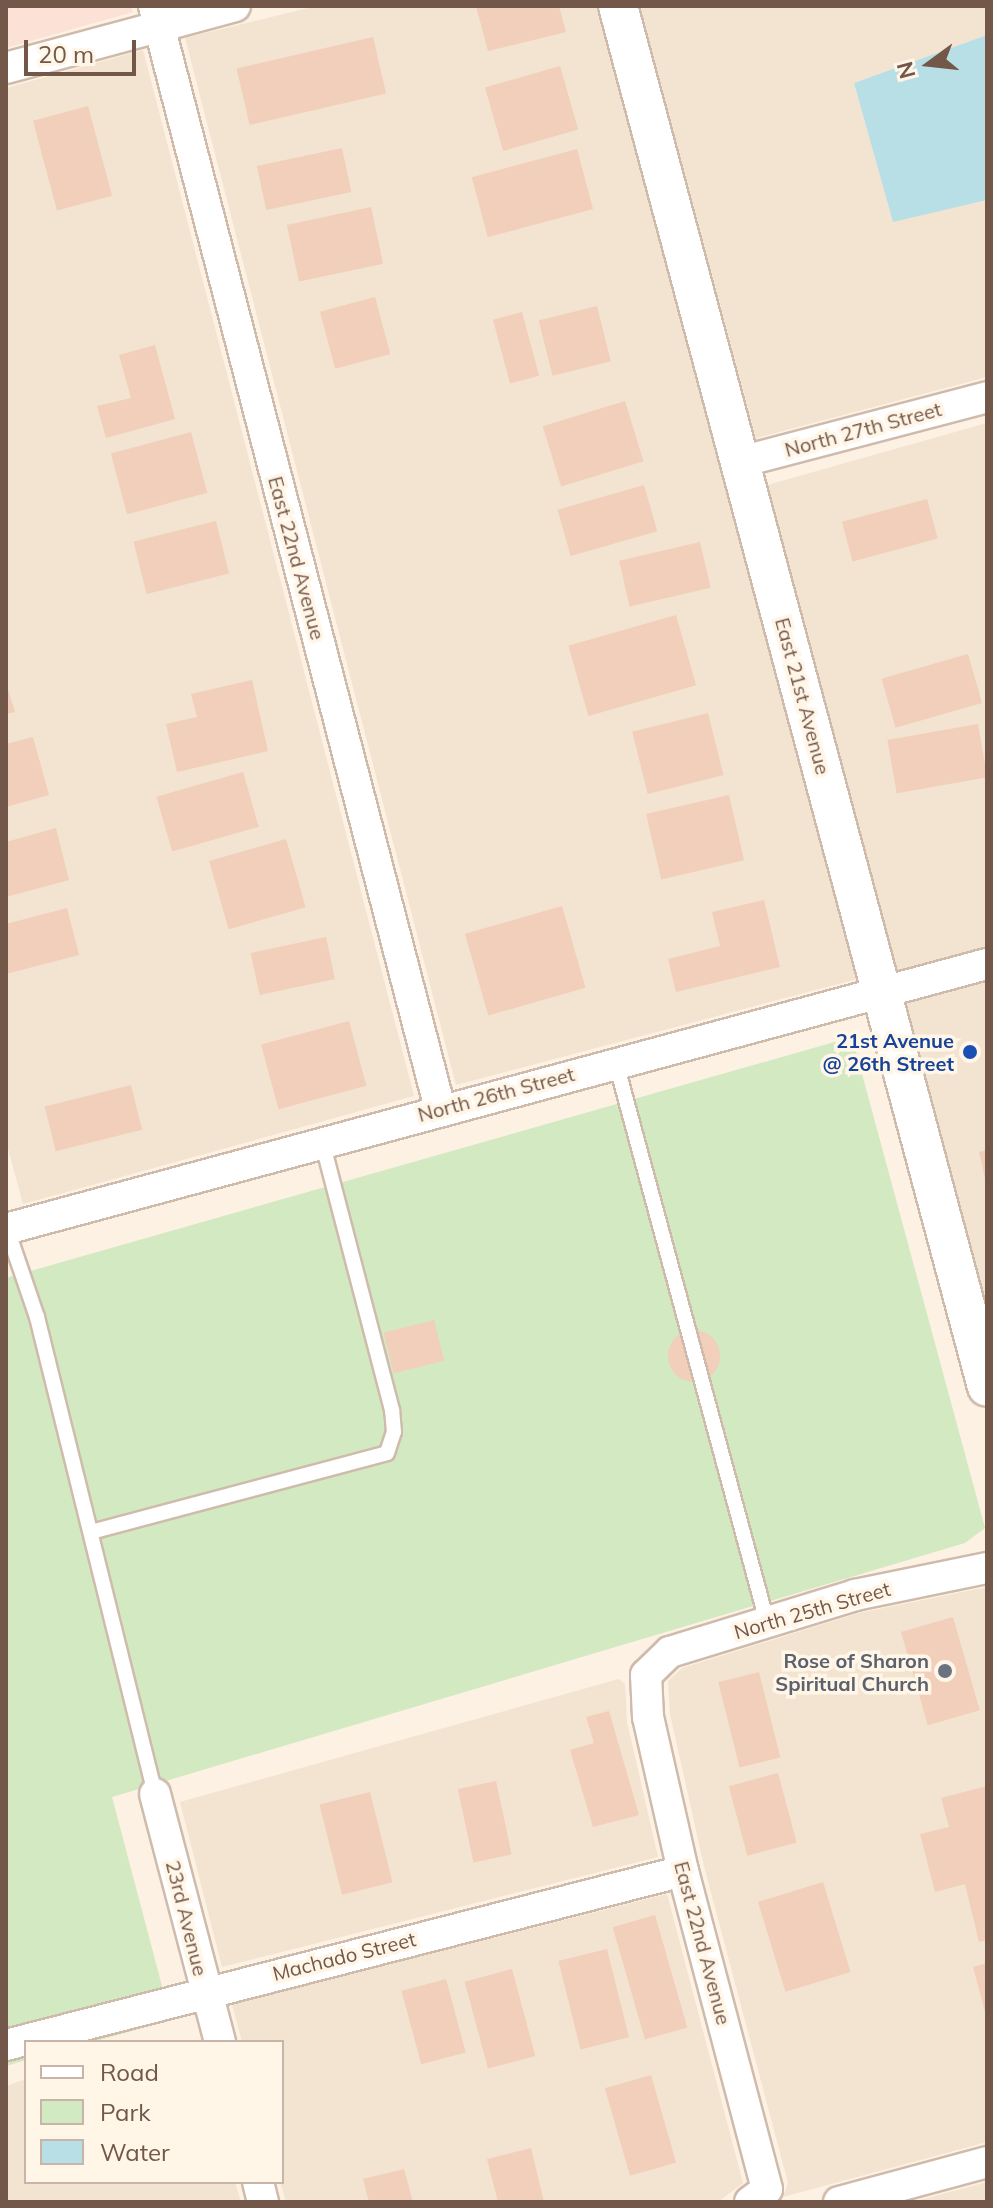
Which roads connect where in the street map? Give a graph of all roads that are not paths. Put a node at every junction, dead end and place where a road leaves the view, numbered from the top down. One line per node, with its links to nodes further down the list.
1 (235, 6): 3 (street)
2 (618, 6): 6 (street, East 21st Avenue)
3 (156, 15): 4 (street); 10 (street, East 22nd Avenue)
4 (6, 68)
5 (987, 397): 6 (street, North 27th Street)
6 (740, 462): 8 (street, East 21st Avenue)
7 (987, 964): 8 (street, North 26th Street)
8 (883, 992): 9 (street, North 26th Street); 13 (street, East 21st Avenue)
9 (616, 1063): 10 (street, North 26th Street); 16 (lane)
10 (440, 1109): 11 (street, North 26th Street)
11 (322, 1142): 12 (street, North 26th Street); 14 (lane)
12 (6, 1228): 14 (lane)
13 (987, 1387)
14 (91, 1532): 18 (lane)
15 (987, 1568): 16 (street, North 25th Street)
16 (767, 1622): 17 (street, North 25th Street)
17 (646, 1675): 19 (street, East 22nd Avenue)
18 (155, 1794): 20 (street, 23rd Avenue)
19 (683, 1871): 20 (street, Machado Street); 24 (street, East 22nd Avenue)
20 (206, 1990): 21 (street, Machado Street); 22 (street, 23rd Avenue)
21 (24, 2040)
22 (219, 2040)
23 (987, 2162): 25 (street)
24 (750, 2202)
25 (839, 2202)

